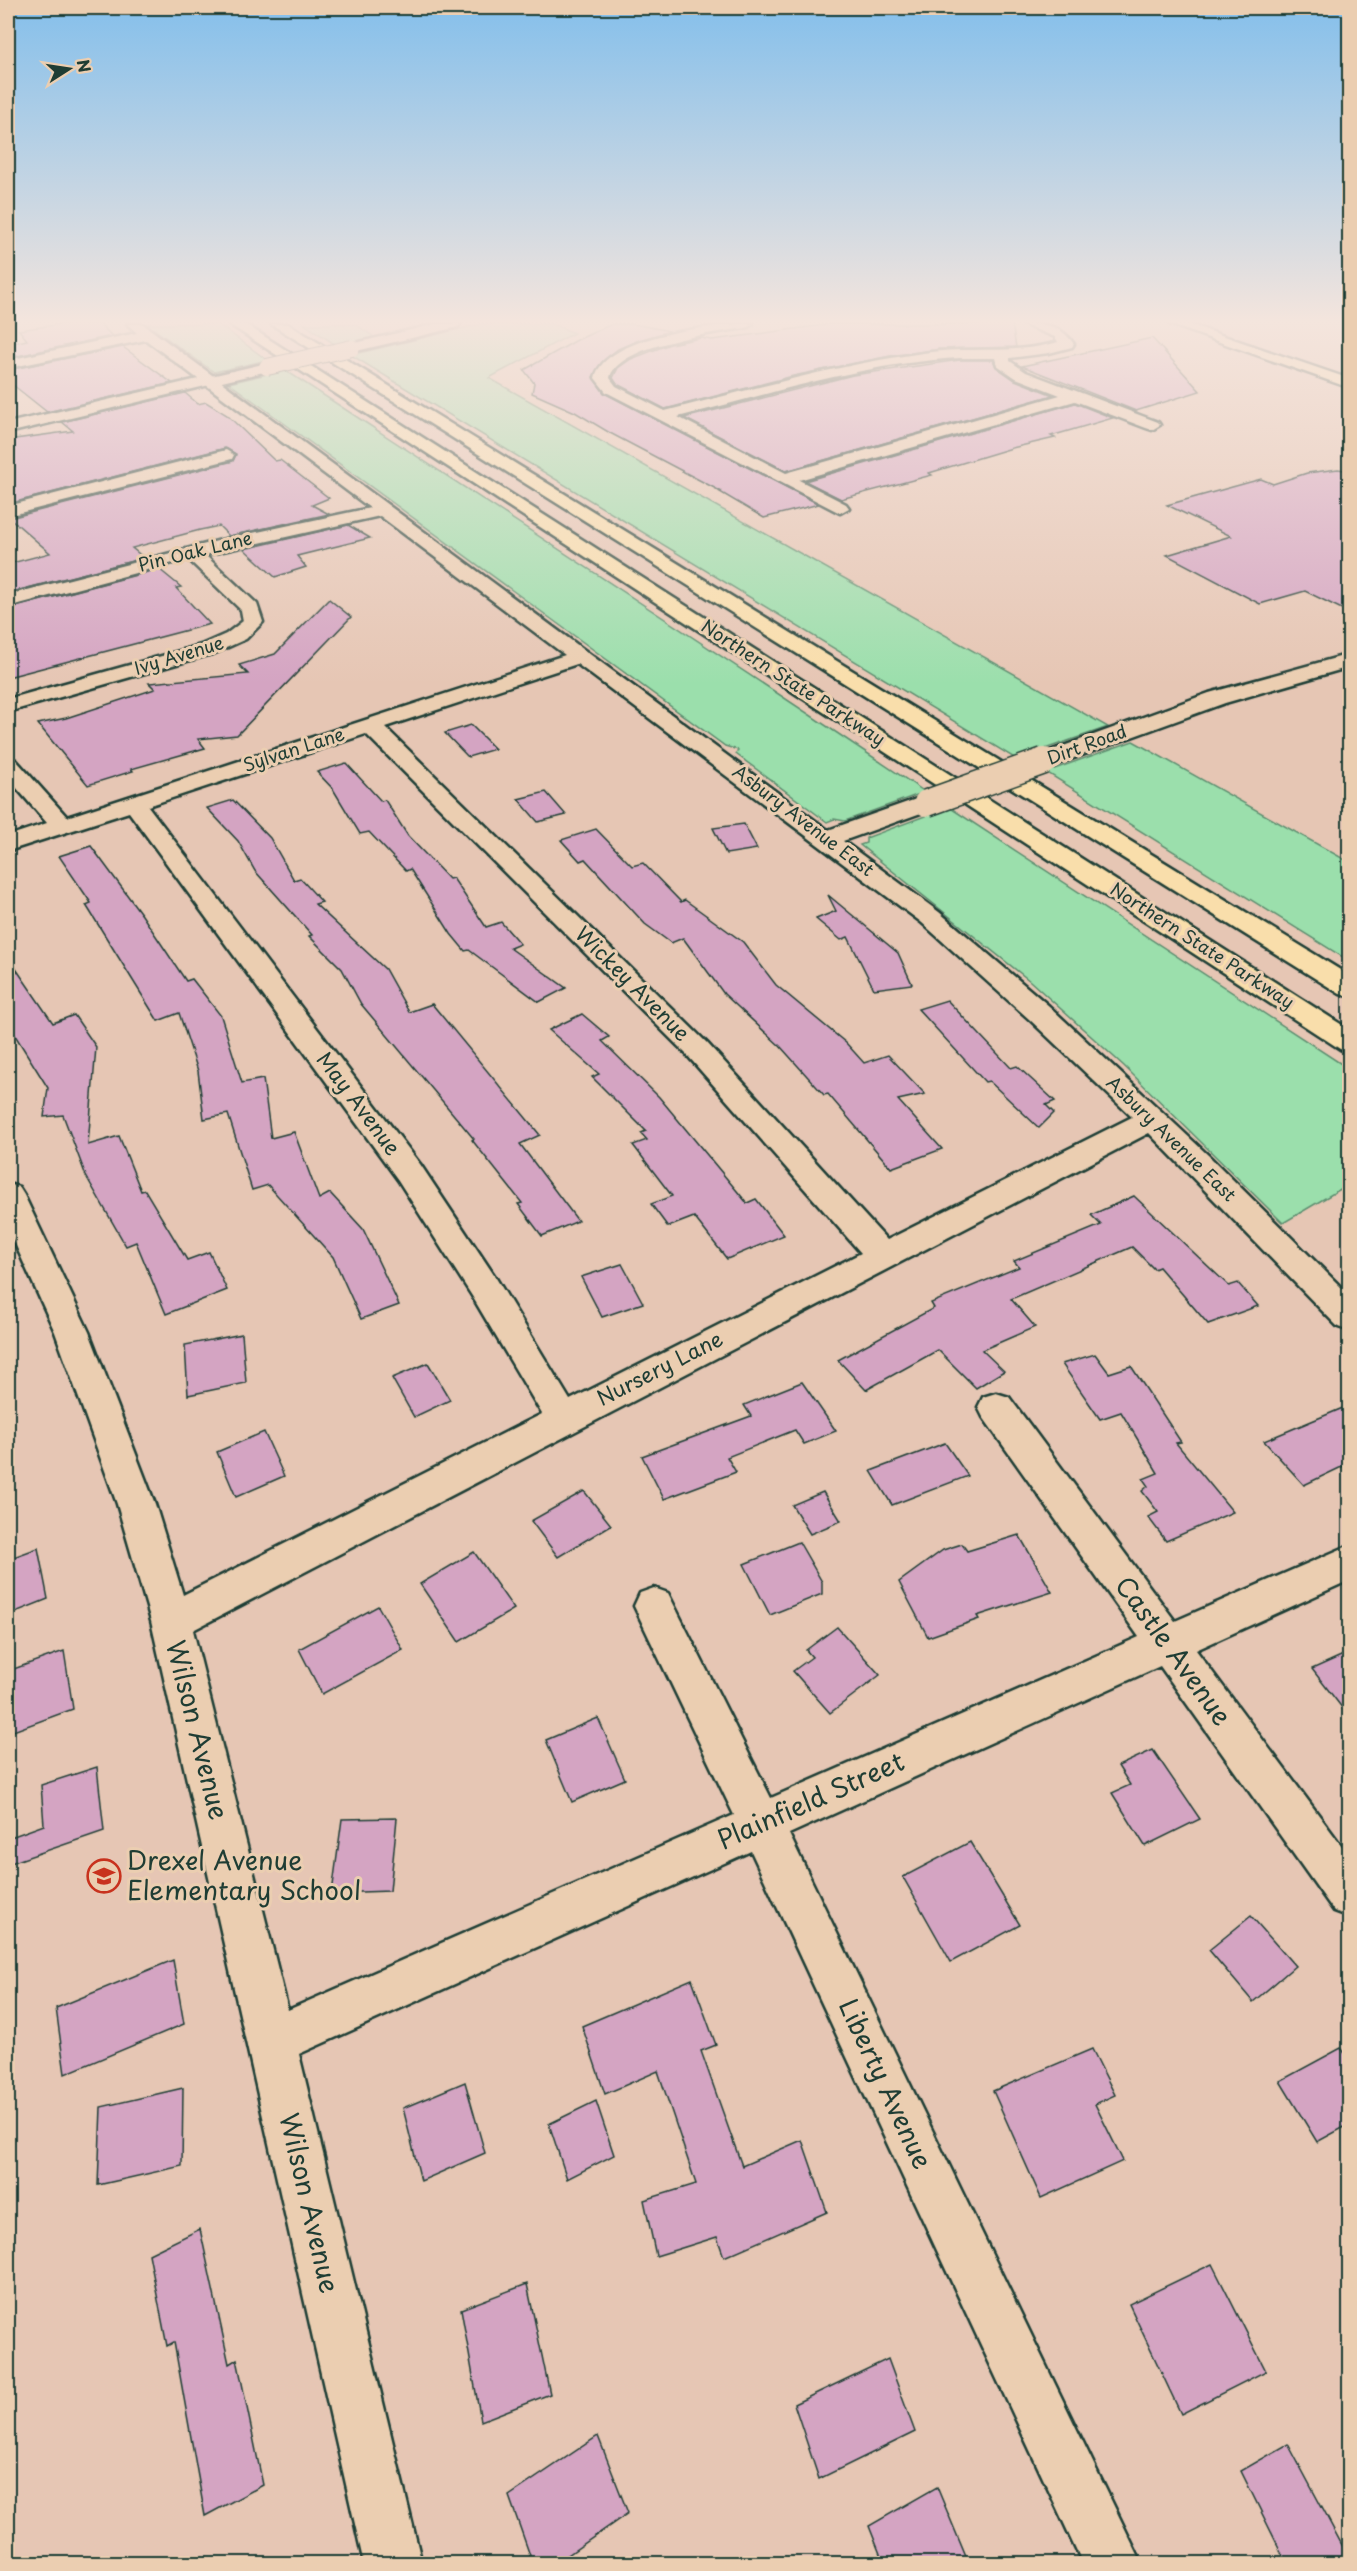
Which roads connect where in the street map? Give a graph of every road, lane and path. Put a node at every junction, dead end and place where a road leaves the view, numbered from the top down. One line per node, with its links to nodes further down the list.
1 (295, 444): 9 (street, Asbury Avenue East)
2 (422, 444): 23 (main road, Northern State Parkway)
3 (472, 444): 22 (main road, Northern State Parkway)
4 (718, 444): 7 (street)
5 (905, 444): 7 (street)
6 (226, 455): 10 (street)
7 (784, 478): 8 (street)
8 (840, 508)
9 (384, 510): 11 (street, Pin Oak Lane); 13 (street, Asbury Avenue East)
10 (8, 511)
11 (192, 553): 12 (street, Pin Oak Lane); 15 (street, Ivy Avenue)
12 (8, 601)
13 (581, 656): 16 (street, Sylvan Lane); 20 (street, Asbury Avenue East)
14 (1350, 660): 20 (street, Dirt Road, bridge)
15 (8, 706)
16 (370, 725): 18 (street, Sylvan Lane); 26 (street, Wickey Avenue)
17 (8, 765): 19 (street)
18 (134, 803): 19 (street, Sylvan Lane); 29 (street, May Avenue)
19 (63, 826): 21 (street, Sylvan Lane)
20 (827, 838): 24 (street, Asbury Avenue East)
21 (8, 844)
22 (1350, 988)
23 (1350, 1043)
24 (1152, 1119): 26 (street, Nursery Lane); 27 (street, Asbury Avenue East)
25 (8, 1196): 32 (street, Wilson Avenue)
26 (881, 1255): 29 (street, Nursery Lane)
27 (1350, 1318)
28 (996, 1407): 33 (street, Castle Avenue)
29 (563, 1419): 32 (street, Nursery Lane)
30 (1350, 1562): 33 (street, Plainfield Street)
31 (654, 1606): 34 (street, Liberty Avenue)
32 (171, 1621): 36 (street, Wilson Avenue)
33 (1167, 1642): 34 (street, Plainfield Street); 35 (street, Castle Avenue)
34 (760, 1824): 36 (street, Plainfield Street); 38 (street, Liberty Avenue)
35 (1350, 1895)
36 (272, 2042): 37 (street, Wilson Avenue)
37 (393, 2564)
38 (1113, 2564)

